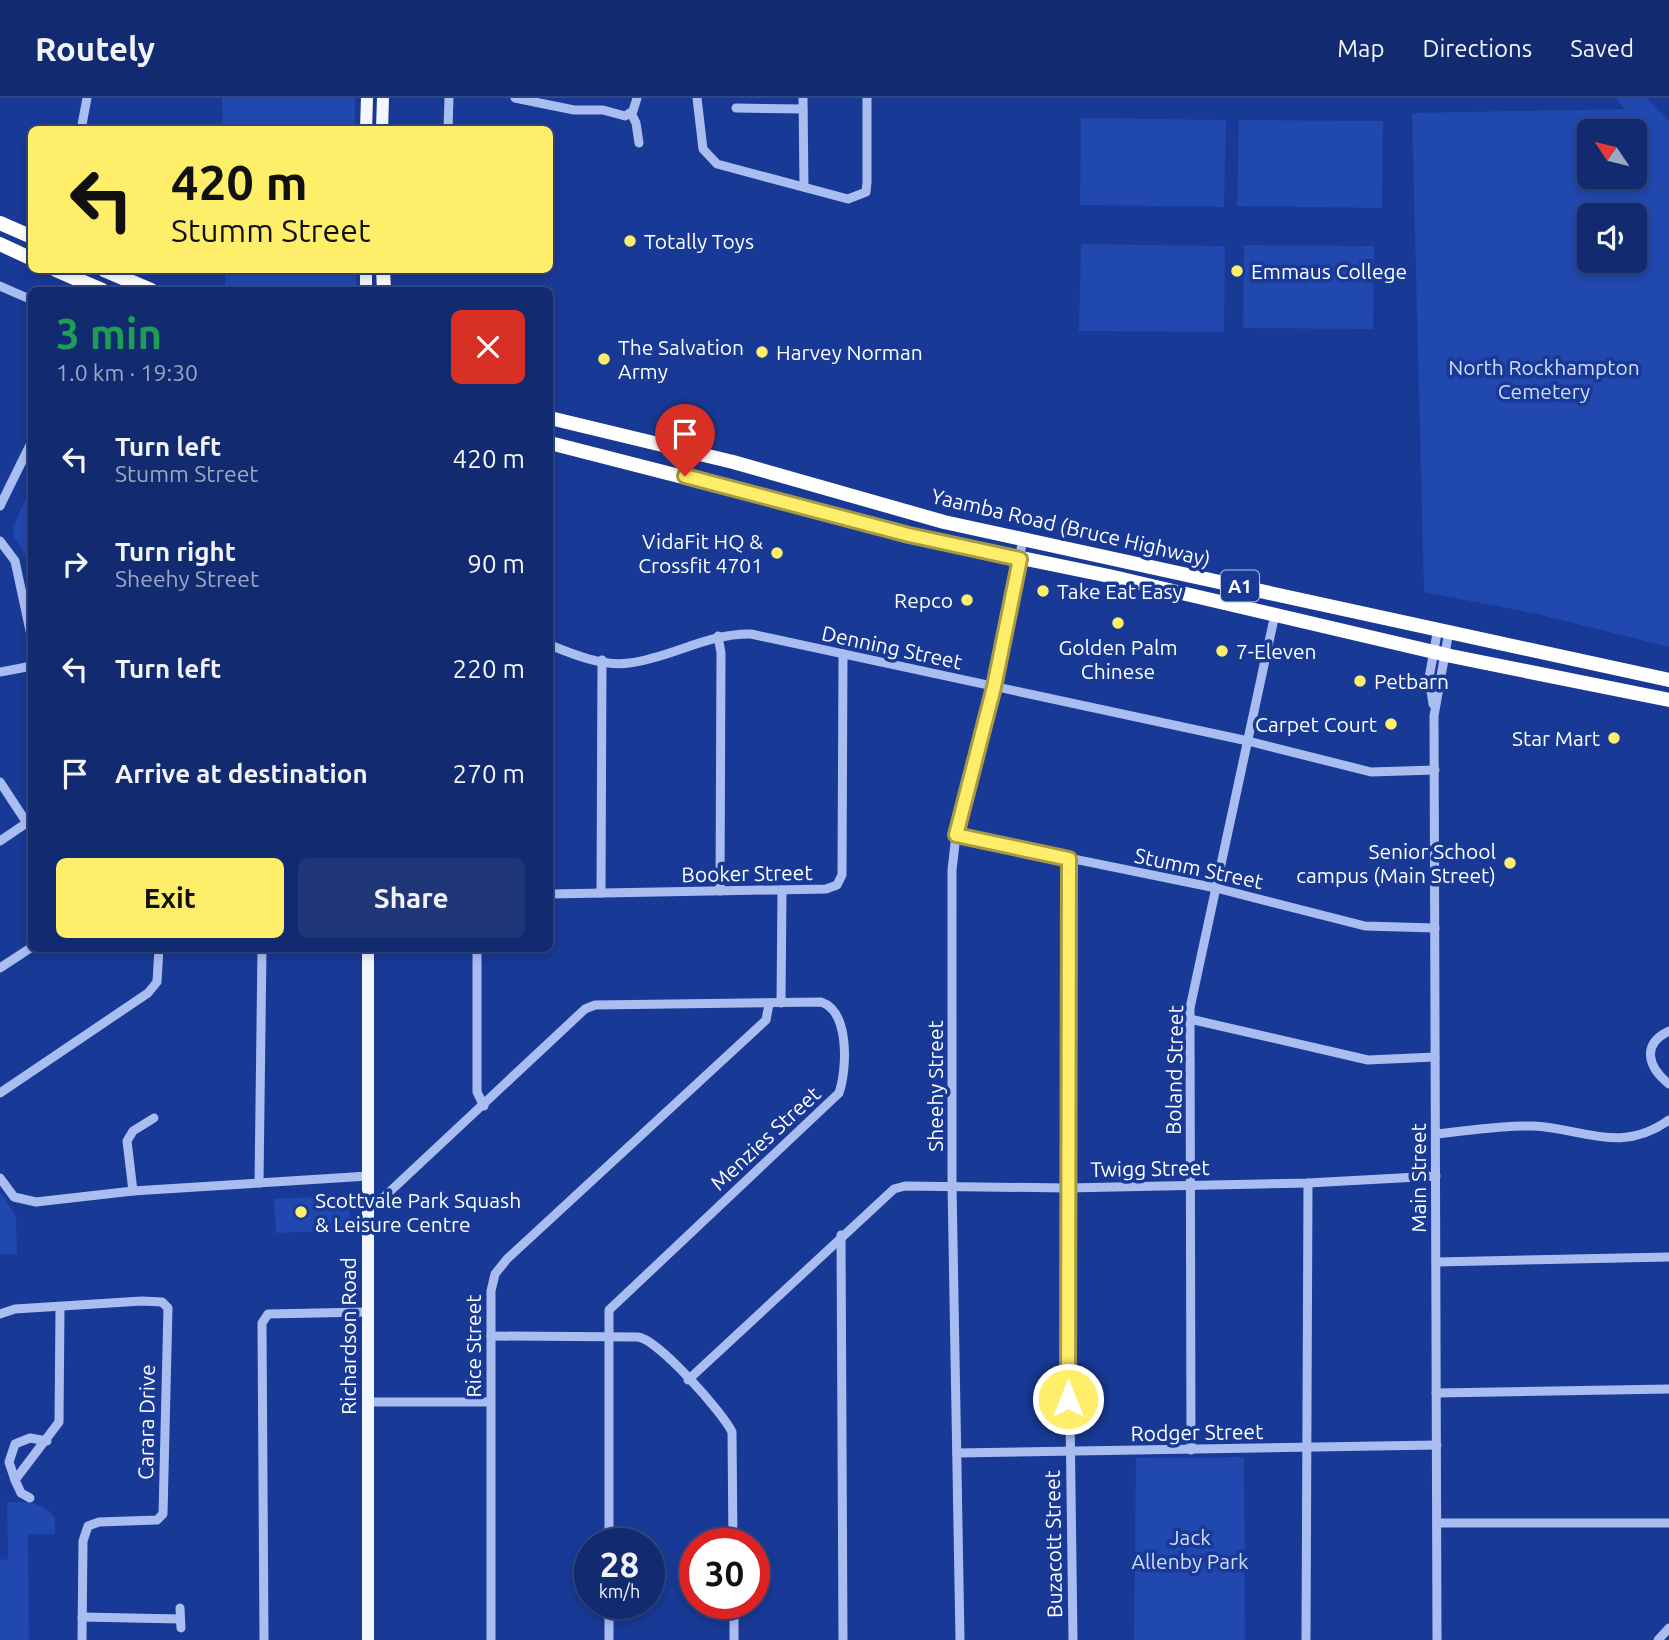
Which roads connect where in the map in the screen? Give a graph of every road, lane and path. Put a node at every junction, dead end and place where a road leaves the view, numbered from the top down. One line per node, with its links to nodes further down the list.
1 (87, 98): 15 (street)
2 (367, 98): 16 (main road)
3 (383, 98): 17 (main road)
4 (449, 98): 18 (street)
5 (514, 98): 13 (street)
6 (574, 98): 13 (street)
7 (637, 98): 14 (street)
8 (697, 98): 20 (street)
9 (803, 98): 12 (street)
10 (867, 98): 20 (street)
11 (736, 108): 12 (street)
12 (803, 109): 20 (street)
13 (574, 110): 14 (street)
14 (631, 113): 19 (street)
15 (82, 126)
16 (366, 126)
17 (382, 126)
18 (448, 126)
19 (639, 144)
20 (804, 187)
21 (0, 223): 22 (highway)
22 (28, 235)
23 (0, 244): 24 (highway)
24 (28, 257)
25 (63, 273): 28 (highway)
26 (111, 273): 29 (highway)
27 (0, 286): 30 (street)
28 (95, 287)
29 (144, 287)
30 (28, 298)
31 (553, 419): 35 (highway, Yaamba Road (Bruce Highway) / A1)
32 (553, 444): 37 (highway, Yaamba Road (Bruce Highway) / A1)
33 (28, 449): 34 (street)
34 (0, 506)
35 (1023, 539): 37 (street, Sheehy Street); 40 (highway, Yaamba Road (Bruce Highway) / A1)
36 (0, 541): 39 (street)
37 (1020, 559): 38 (highway, Yaamba Road (Bruce Highway) / A1); 49 (street, Sheehy Street)
38 (1275, 614): 43 (highway, Yaamba Road (Bruce Highway) / A1); 51 (street, Boland Street)
39 (28, 621)
40 (1444, 629): 43 (street, Main Street); 48 (highway, Yaamba Road (Bruce Highway) / A1)
41 (718, 636): 44 (street, Denning Street); 45 (street, Denning Street); 61 (street)
42 (553, 646): 45 (street, Denning Street)
43 (1439, 653): 50 (highway, Yaamba Road (Bruce Highway) / A1); 52 (street, Main Street)
44 (843, 654): 49 (street, Denning Street); 60 (street, Booker Street)
45 (602, 660): 63 (street)
46 (28, 667): 47 (street)
47 (0, 672)
48 (1669, 680)
49 (994, 687): 51 (street, Denning Street); 56 (street, Sheehy Street)
50 (1669, 700)
51 (1248, 741): 52 (street, Denning Street); 59 (street, Boland Street)
52 (1435, 770): 64 (street, Main Street)
53 (0, 782): 54 (street)
54 (28, 820)
55 (28, 822): 57 (street)
56 (956, 835): 58 (street, Stumm Street); 87 (street, Sheehy Street)
57 (0, 841)
58 (1069, 859): 59 (street, Stumm Street); 89 (street, Buzacott Street)
59 (1216, 888): 64 (street, Stumm Street); 73 (street, Boland Street)
60 (782, 890): 61 (street, Booker Street); 71 (street)
61 (720, 891): 63 (street, Booker Street)
62 (553, 894): 63 (street, Booker Street)
63 (601, 894)
64 (1435, 928): 75 (street, Main Street)
65 (28, 950): 70 (street)
66 (159, 952): 77 (street)
67 (262, 952): 85 (street)
68 (368, 952): 83 (main road, Richardson Road)
69 (477, 952): 78 (street)
70 (0, 968)
71 (782, 1003): 72 (street, Menzies Street); 99 (street, Menzies Street)
72 (769, 1004): 78 (street, Menzies Street); 98 (street, Rice Street)
73 (1190, 1019): 75 (street); 88 (street, Boland Street)
74 (1669, 1031): 76 (street)
75 (1435, 1057): 81 (street, Main Street)
76 (1669, 1084)
77 (0, 1093)
78 (484, 1106): 91 (street, Menzies Street)
79 (154, 1118): 90 (street)
80 (1669, 1120): 81 (street)
81 (1436, 1134): 82 (street, Main Street)
82 (1436, 1175): 86 (street, Twigg Street); 94 (street, Main Street)
83 (368, 1176): 85 (street); 91 (main road, Richardson Road)
84 (0, 1178): 90 (street)
85 (259, 1183): 90 (street)
86 (1308, 1183): 88 (street, Twigg Street); 107 (street)
87 (952, 1185): 89 (street, Twigg Street); 92 (street, Twigg Street); 110 (street, Sheehy Street)
88 (1190, 1185): 89 (street, Twigg Street); 108 (street, Boland Street)
89 (1067, 1188): 109 (street, Buzacott Street)
90 (133, 1191)
91 (368, 1203): 96 (main road, Richardson Road)
92 (841, 1235): 100 (street, Twigg Street); 128 (street)
93 (1669, 1257): 94 (street)
94 (1436, 1262): 102 (street, Main Street)
95 (60, 1307): 97 (street, Carara Drive); 105 (street); 118 (street, Carara Drive)
96 (368, 1312): 103 (main road, Richardson Road); 123 (street)
97 (0, 1314)
98 (491, 1336): 99 (street); 104 (street, Rice Street)
99 (609, 1336): 100 (street); 115 (street, Menzies Street)
100 (688, 1380): 116 (street)
101 (1669, 1389): 102 (street)
102 (1436, 1392): 106 (street, Main Street)
103 (368, 1402): 104 (street); 124 (main road, Richardson Road)
104 (490, 1402): 125 (street, Rice Street)
105 (47, 1441): 111 (street); 111 (street)
106 (1437, 1445): 107 (street, Rodger Street); 113 (street, Main Street)
107 (1306, 1448): 108 (street, Rodger Street); 131 (street)
108 (1191, 1450): 109 (street, Rodger Street)
109 (1069, 1451): 110 (street, Rodger Street); 130 (street, Buzacott Street)
110 (957, 1453): 129 (street, Sheehy Street)
111 (15, 1480): 112 (street)
112 (30, 1498)
113 (1437, 1523): 114 (street); 132 (street, Main Street)
114 (1669, 1523)
115 (609, 1528)
116 (733, 1528)
117 (180, 1608): 118 (street)
118 (82, 1617): 122 (street, Carara Drive)
119 (609, 1619): 126 (street)
120 (734, 1619): 127 (street)
121 (1669, 1628): 133 (street)
122 (82, 1640)
123 (264, 1640)
124 (368, 1640)
125 (491, 1640)
126 (609, 1640)
127 (734, 1640)
128 (843, 1640)
129 (960, 1640)
130 (1073, 1640)
131 (1306, 1640)
132 (1437, 1640)
133 (1658, 1640)

